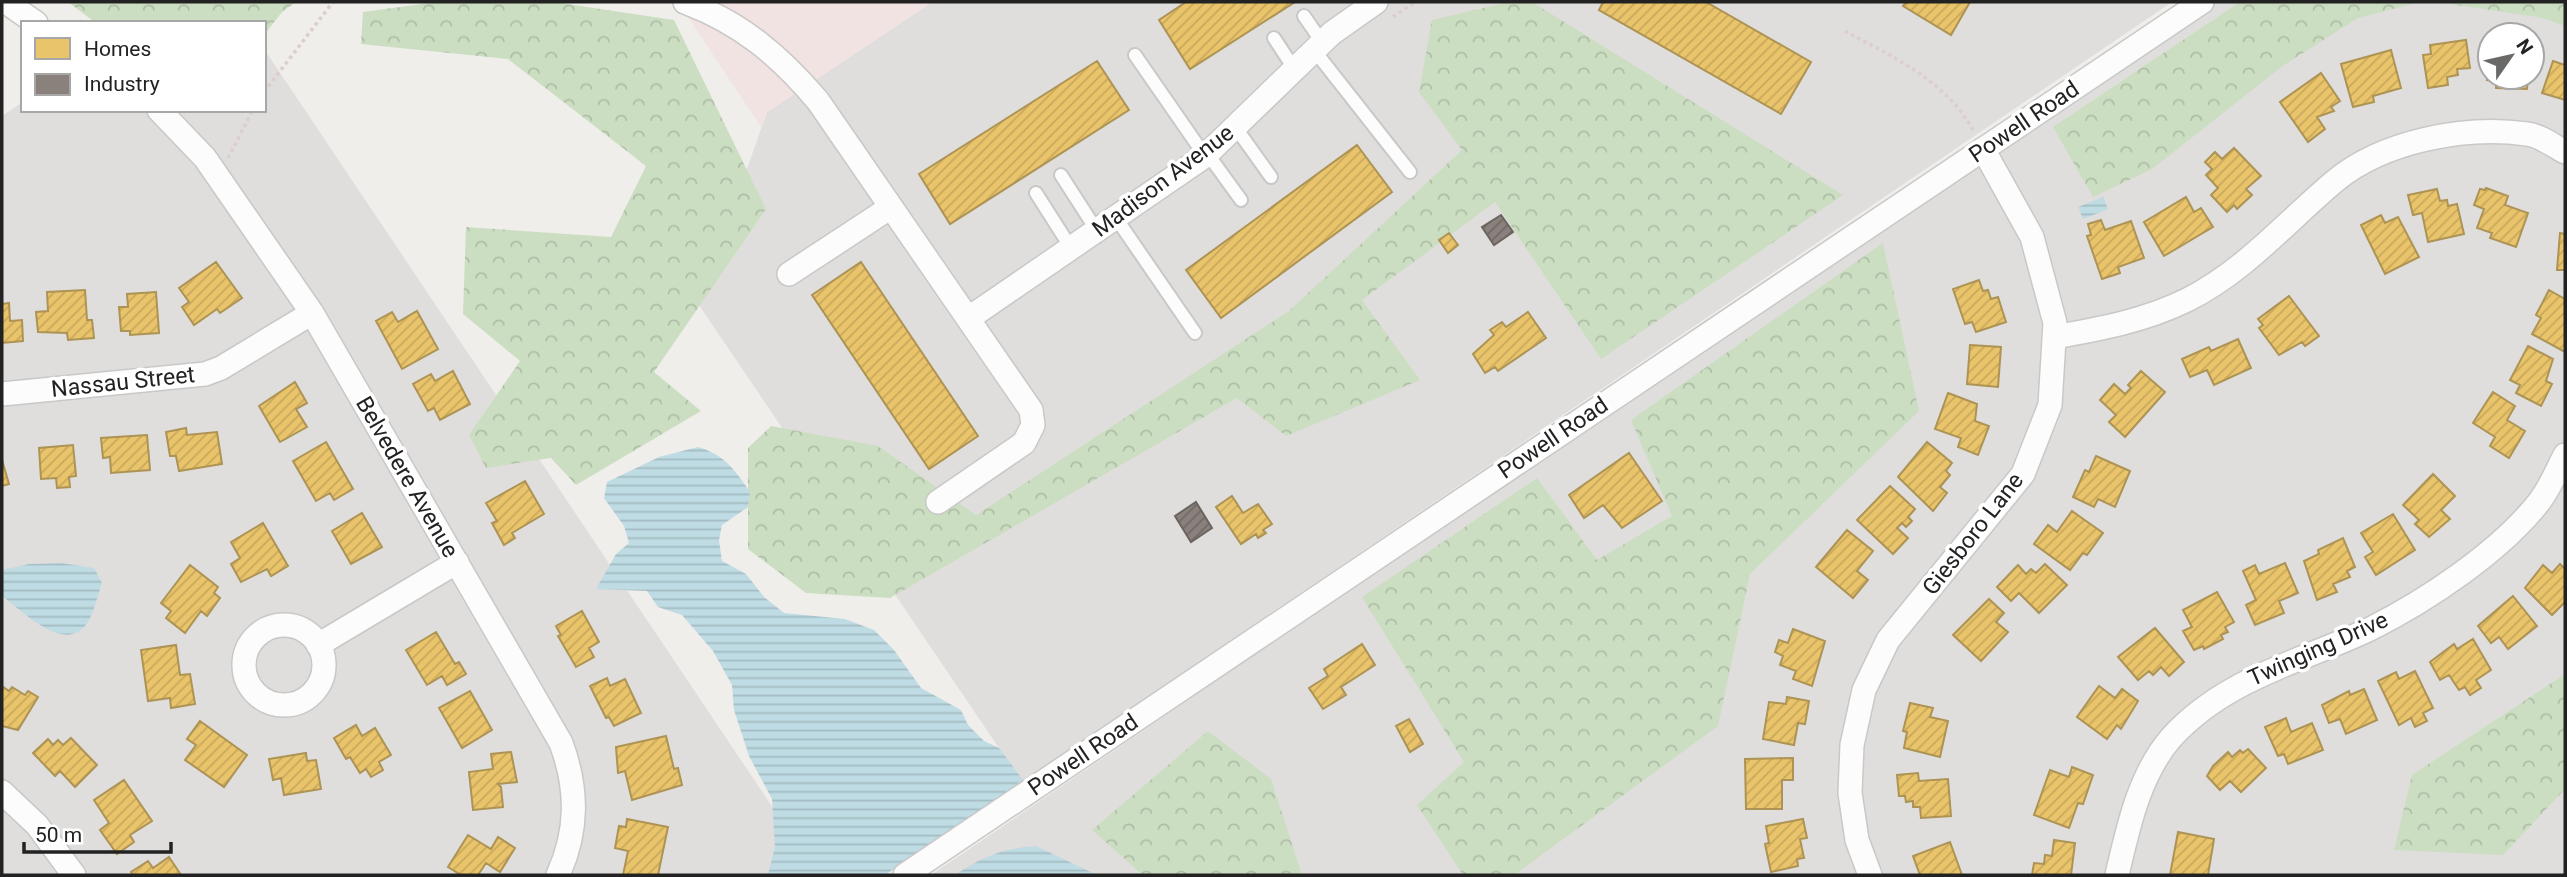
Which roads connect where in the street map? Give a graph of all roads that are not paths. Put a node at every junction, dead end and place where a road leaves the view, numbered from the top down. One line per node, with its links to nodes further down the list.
1 (6, 2): 6 (street)
2 (685, 2): 21 (street)
3 (1376, 2): 8 (street, Madison Avenue)
4 (2202, 2): 13 (street, Powell Road)
5 (1304, 16): 8 (lane)
6 (33, 21)
7 (1274, 38): 10 (lane)
8 (1318, 46): 10 (street, Madison Avenue); 16 (lane)
9 (1135, 55): 15 (lane)
10 (1294, 69): 12 (street, Madison Avenue)
11 (161, 112): 25 (street, Belvedere Avenue)
12 (1236, 128): 15 (street, Madison Avenue); 18 (lane)
13 (1983, 149): 28 (street, Giesboro Lane); 37 (street, Powell Road)
14 (2565, 152): 28 (street)
15 (1206, 154): 20 (lane); 22 (street, Madison Avenue)
16 (1410, 172)
17 (1061, 176): 22 (lane)
18 (1271, 177)
19 (1035, 193): 23 (lane)
20 (1241, 200)
21 (891, 207): 24 (street); 26 (street)
22 (1107, 224): 23 (street, Madison Avenue); 27 (lane)
23 (1071, 248): 26 (street, Madison Avenue)
24 (789, 274)
25 (312, 313): 29 (street, Nassau Street); 32 (street, Belvedere Avenue)
26 (969, 318): 31 (street)
27 (1195, 333)
28 (2054, 337): 38 (street, Giesboro Lane)
29 (2, 394)
30 (2565, 455): 39 (street, Twinging Drive)
31 (938, 502)
32 (457, 562): 33 (street); 36 (street, Belvedere Avenue)
33 (318, 645)
34 (2, 792): 35 (street)
35 (74, 875)
36 (558, 875)
37 (905, 875)
38 (1870, 875)
39 (2117, 875)

